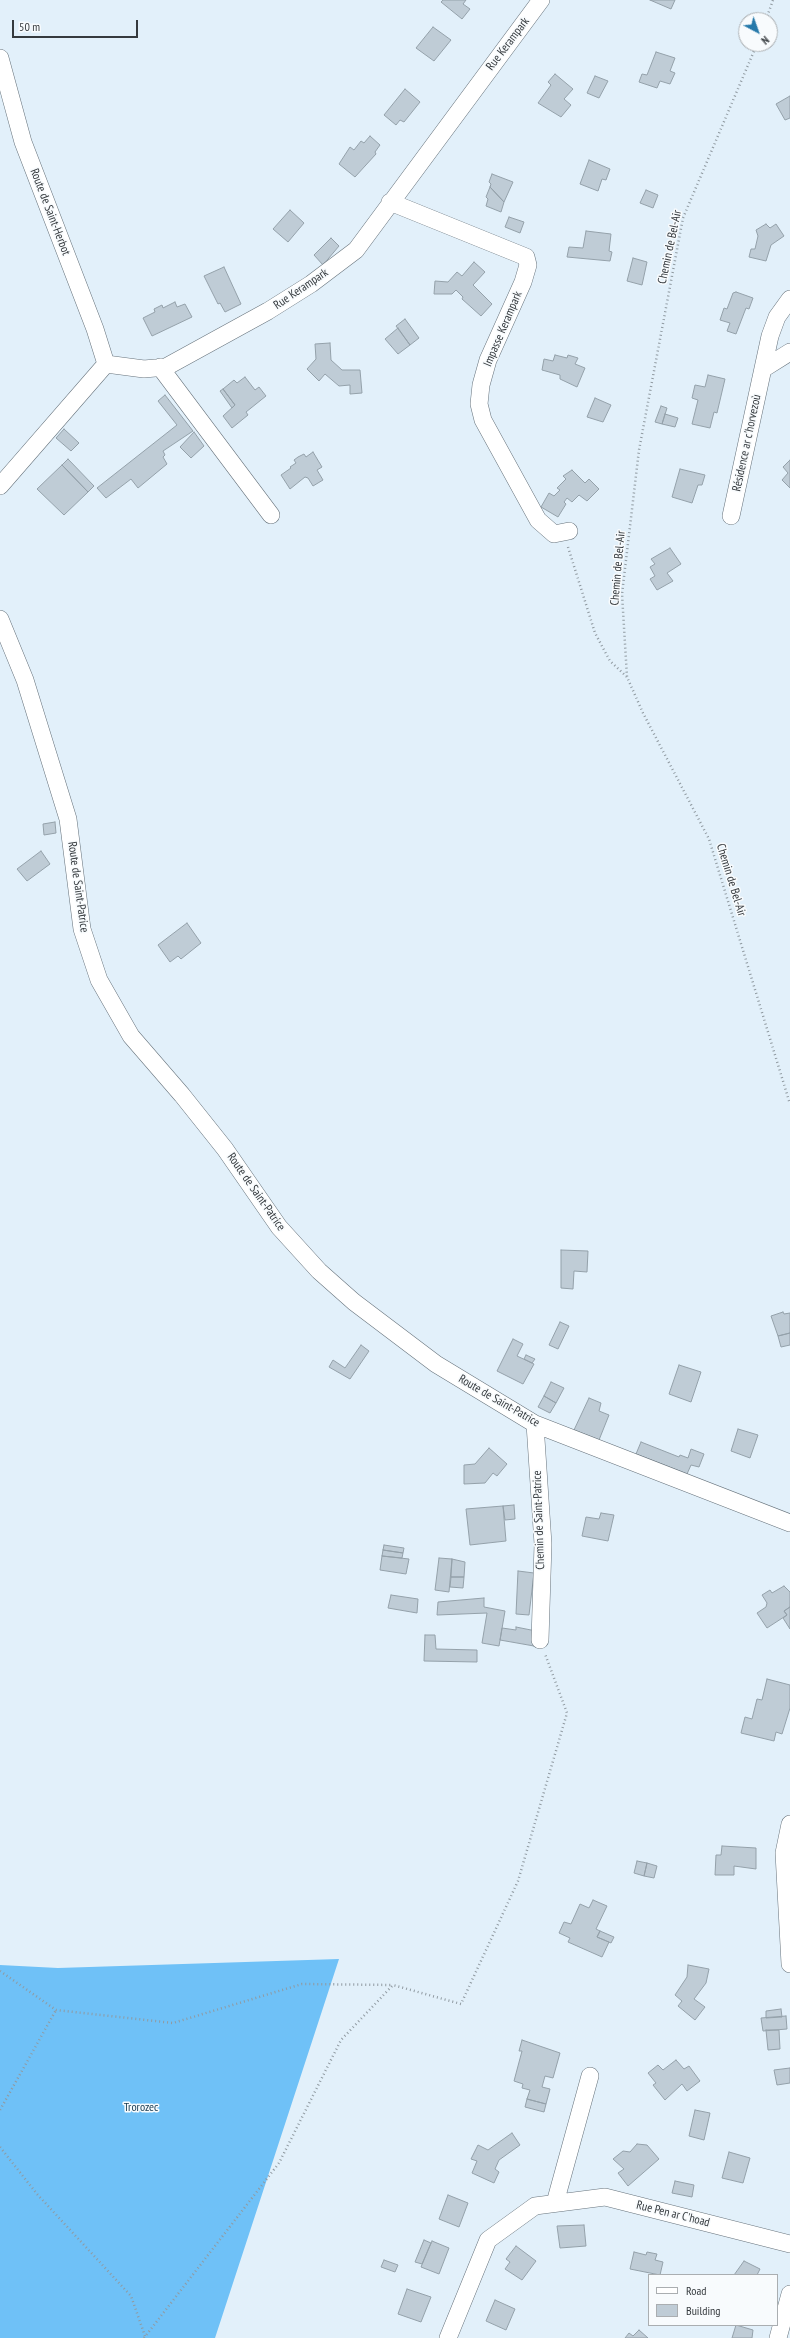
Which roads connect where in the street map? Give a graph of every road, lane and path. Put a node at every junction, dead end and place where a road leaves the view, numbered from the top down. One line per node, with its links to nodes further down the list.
1 (541, 0): 6 (street, Rue Kerampark)
2 (773, 0): 3 (path)
3 (769, 12)
4 (754, 52): 17 (path, Chemin de Bel-Air)
5 (0, 58): 9 (street, Route de Saint-Herbot)
6 (390, 202): 10 (street, Rue Kerampark); 15 (street, Impasse Kerampark)
7 (790, 299): 11 (street, Résidence ar c'horvezoù)
8 (790, 352): 11 (street)
9 (106, 364): 10 (street, Rue Kerampark); 12 (street)
10 (160, 368): 13 (street)
11 (763, 369): 14 (street, Résidence ar c'horvezoù)
12 (0, 486)
13 (271, 515)
14 (730, 516)
15 (566, 531): 17 (path)
16 (0, 619): 19 (street, Route de Saint-Patrice)
17 (627, 677): 18 (path, Chemin de Bel-Air)
18 (790, 1104)
19 (535, 1424): 20 (street, Route de Saint-Patrice); 21 (street, Chemin de Saint-Patrice)
20 (790, 1522)
21 (540, 1640): 25 (path)
22 (790, 1824): 23 (street)
23 (790, 1964)
24 (0, 1971): 26 (path)
25 (393, 1985): 26 (path); 33 (path)
26 (56, 2010): 28 (path)
27 (590, 2076): 30 (street)
28 (0, 2110)
29 (0, 2147): 33 (path)
30 (555, 2203): 31 (street, Rue Pen ar C'hoad); 34 (street, Rue Pen ar C'hoad)
31 (790, 2244)
32 (790, 2294): 35 (street)
33 (145, 2338)
34 (448, 2338)
35 (778, 2338)

